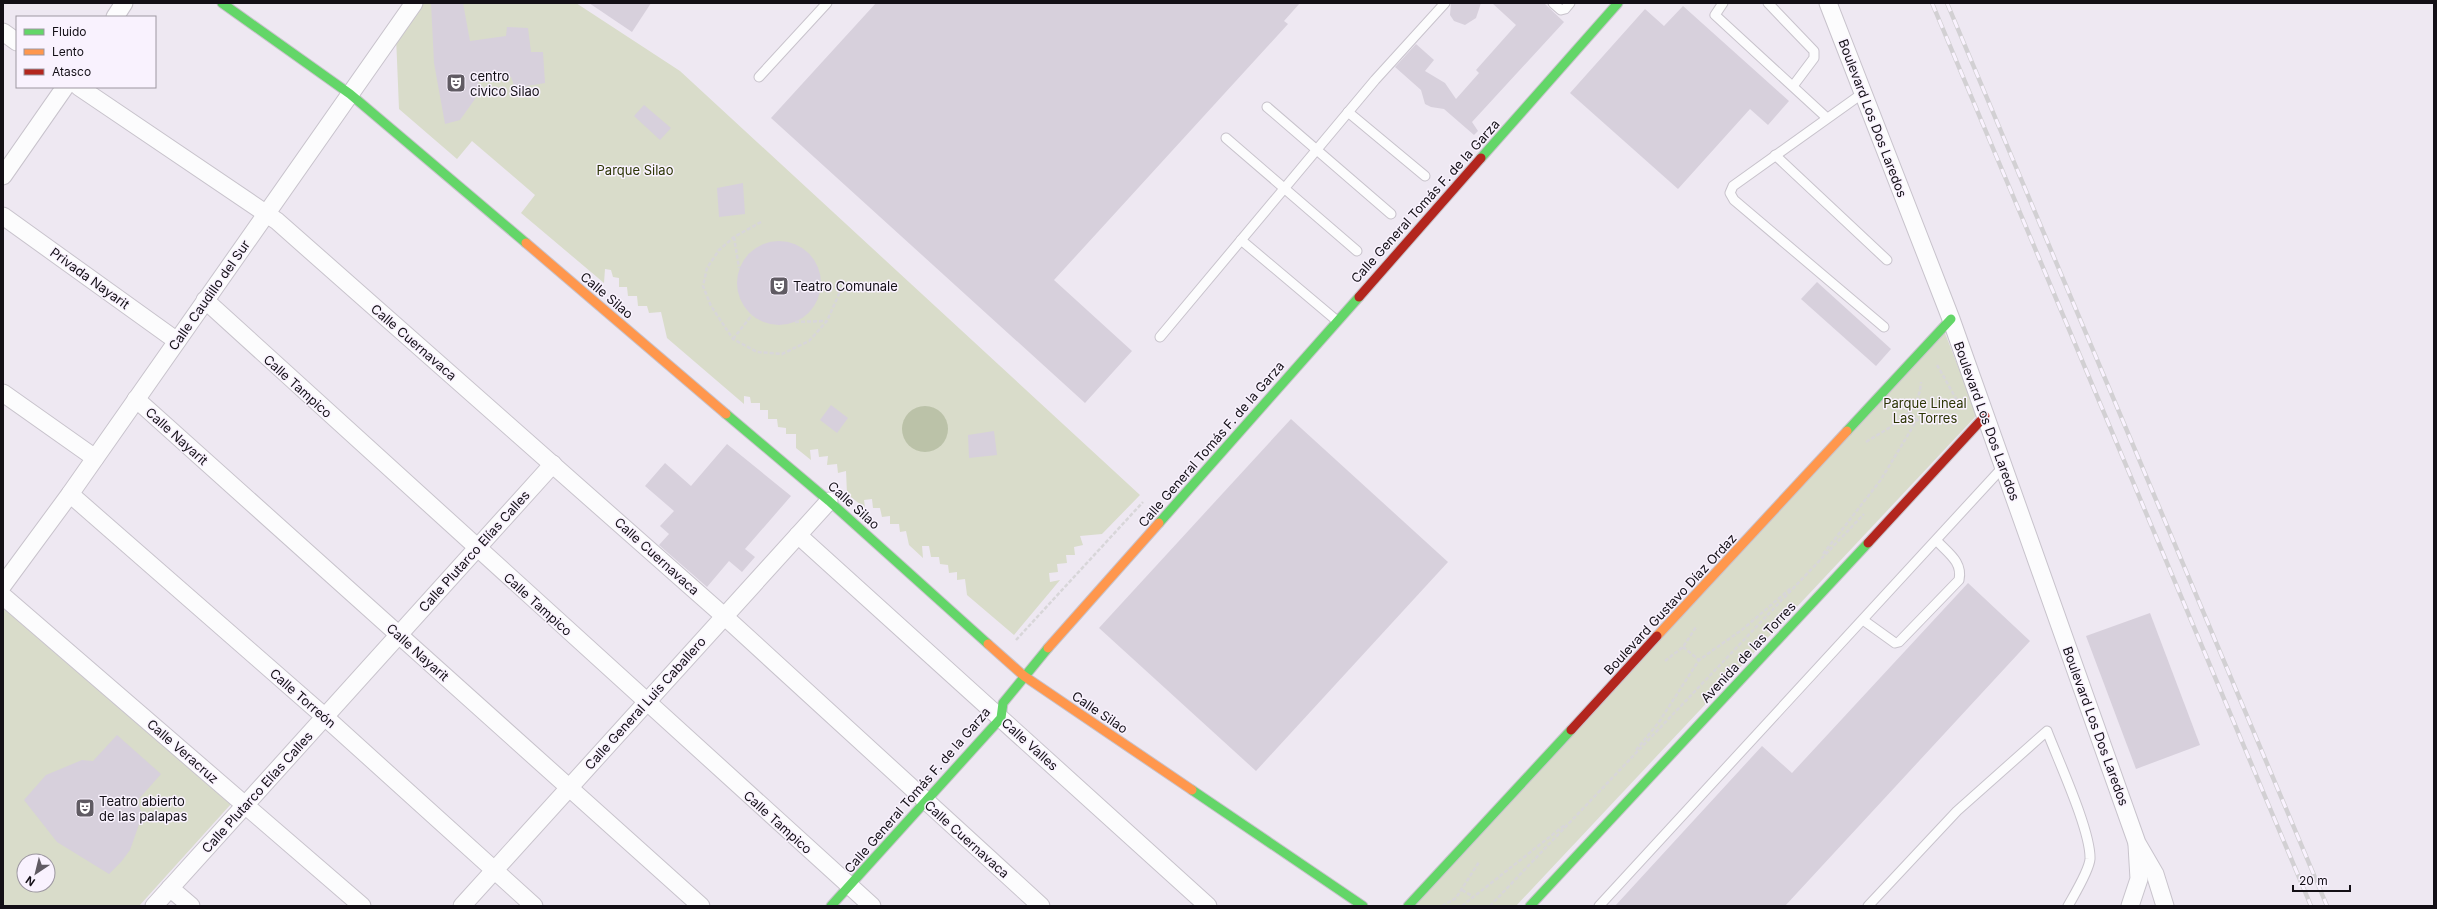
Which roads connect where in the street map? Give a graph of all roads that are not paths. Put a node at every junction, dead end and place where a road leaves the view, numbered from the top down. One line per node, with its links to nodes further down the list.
1 (124, 3): 12 (street)
2 (222, 3): 20 (street, Calle Silao)
3 (414, 3): 20 (street, Calle Caudillo del Sur)
4 (827, 3): 15 (lane)
5 (1445, 3): 22 (lane)
6 (1553, 3): 7 (lane)
7 (1570, 3)
8 (1618, 3): 38 (street, Calle General Tomás F. de la Garza)
9 (1723, 3): 16 (lane)
10 (1768, 3): 16 (lane)
11 (1828, 3): 19 (street, Boulevard Los Dos Laredos)
12 (115, 16)
13 (3, 32): 14 (street)
14 (16, 41)
15 (759, 77)
16 (1793, 86): 23 (lane)
17 (65, 88): 27 (street)
18 (80, 88): 30 (street)
19 (1863, 93): 23 (lane); 37 (street, Boulevard Los Dos Laredos)
20 (350, 94): 30 (street, Calle Caudillo del Sur); 49 (street, Calle Silao)
21 (1267, 107): 25 (lane)
22 (1348, 112): 25 (lane); 28 (lane)
23 (1827, 118): 26 (lane)
24 (1226, 138): 29 (lane)
25 (1317, 150): 29 (lane); 31 (lane)
26 (1775, 155): 35 (lane); 39 (lane)
27 (3, 176)
28 (1425, 176)
29 (1285, 188): 33 (lane); 34 (lane)
30 (265, 214): 36 (street, Calle Caudillo del Sur); 46 (street, Calle Cuernavaca)
31 (1391, 214)
32 (3, 216): 41 (street, Privada Nayarit)
33 (1241, 240): 38 (lane); 40 (lane)
34 (1357, 251)
35 (1887, 260)
36 (205, 300): 41 (street, Calle Caudillo del Sur); 52 (street, Calle Tampico)
37 (1951, 319): 44 (street, Boulevard Los Dos Laredos); 80 (street, Boulevard Gustavo Díaz Ordaz)
38 (1336, 320): 58 (street, Calle General Tomás F. de la Garza)
39 (1884, 327)
40 (1160, 337)
41 (177, 341): 43 (street, Calle Caudillo del Sur)
42 (3, 394): 45 (street)
43 (136, 400): 45 (street, Calle Caudillo del Sur); 57 (street, Calle Nayarit)
44 (1985, 416): 47 (street, Boulevard Los Dos Laredos); 81 (street, Avenida de las Torres)
45 (95, 458): 48 (street, Calle Caudillo del Sur)
46 (553, 464): 52 (street, Calle Plutarco Elías Calles); 55 (street, Calle Cuernavaca)
47 (2003, 467): 51 (lane); 65 (street, Boulevard Los Dos Laredos)
48 (70, 494): 53 (street, Calle Caudillo del Sur); 60 (street, Calle Torreón)
49 (829, 501): 50 (street, Calle General Luis Caballero); 58 (street, Calle Silao)
50 (798, 535): 55 (street, Calle General Luis Caballero); 61 (street, Calle Valles)
51 (1937, 541): 56 (lane); 56 (lane)
52 (477, 548): 57 (street, Calle Plutarco Elías Calles); 59 (street, Calle Tampico)
53 (3, 585)
54 (3, 596): 64 (street, Calle Veracruz)
55 (724, 616): 59 (street, Calle General Luis Caballero); 63 (street, Calle Cuernavaca)
56 (1863, 620): 82 (lane)
57 (399, 635): 60 (street, Calle Plutarco Elías Calles); 62 (street, Calle Nayarit)
58 (1024, 676): 61 (street, Calle General Tomás F. de la Garza); 79 (street, Calle Silao)
59 (646, 702): 62 (street, Calle General Luis Caballero); 67 (street, Calle Tampico)
60 (325, 717): 64 (street, Calle Plutarco Elías Calles); 66 (street, Calle Torreón)
61 (1001, 718): 63 (street, Calle General Tomás F. de la Garza); 78 (street, Calle Valles)
62 (568, 788): 66 (street, Calle General Luis Caballero); 74 (street, Calle Nayarit)
63 (926, 801): 67 (street, Calle General Tomás F. de la Garza); 77 (street, Calle Cuernavaca)
64 (245, 805): 68 (street, Calle Plutarco Elías Calles); 71 (street, Calle Veracruz)
65 (2137, 843): 85 (street); 86 (street)
66 (494, 870): 72 (street, Calle General Luis Caballero); 73 (street, Calle Torreón)
67 (849, 886): 75 (street, Calle General Tomás F. de la Garza); 76 (street, Calle Tampico)
68 (170, 888): 69 (street, Calle Plutarco Elías Calles); 70 (street)
69 (154, 906)
70 (191, 906)
71 (362, 906)
72 (462, 906)
73 (534, 906)
74 (701, 906)
75 (831, 906)
76 (872, 906)
77 (1041, 906)
78 (1208, 906)
79 (1362, 906)
80 (1408, 906)
81 (1530, 906)
82 (1599, 906)
83 (1868, 906): 84 (lane)
84 (2068, 906)
85 (2130, 906)
86 (2165, 906)

